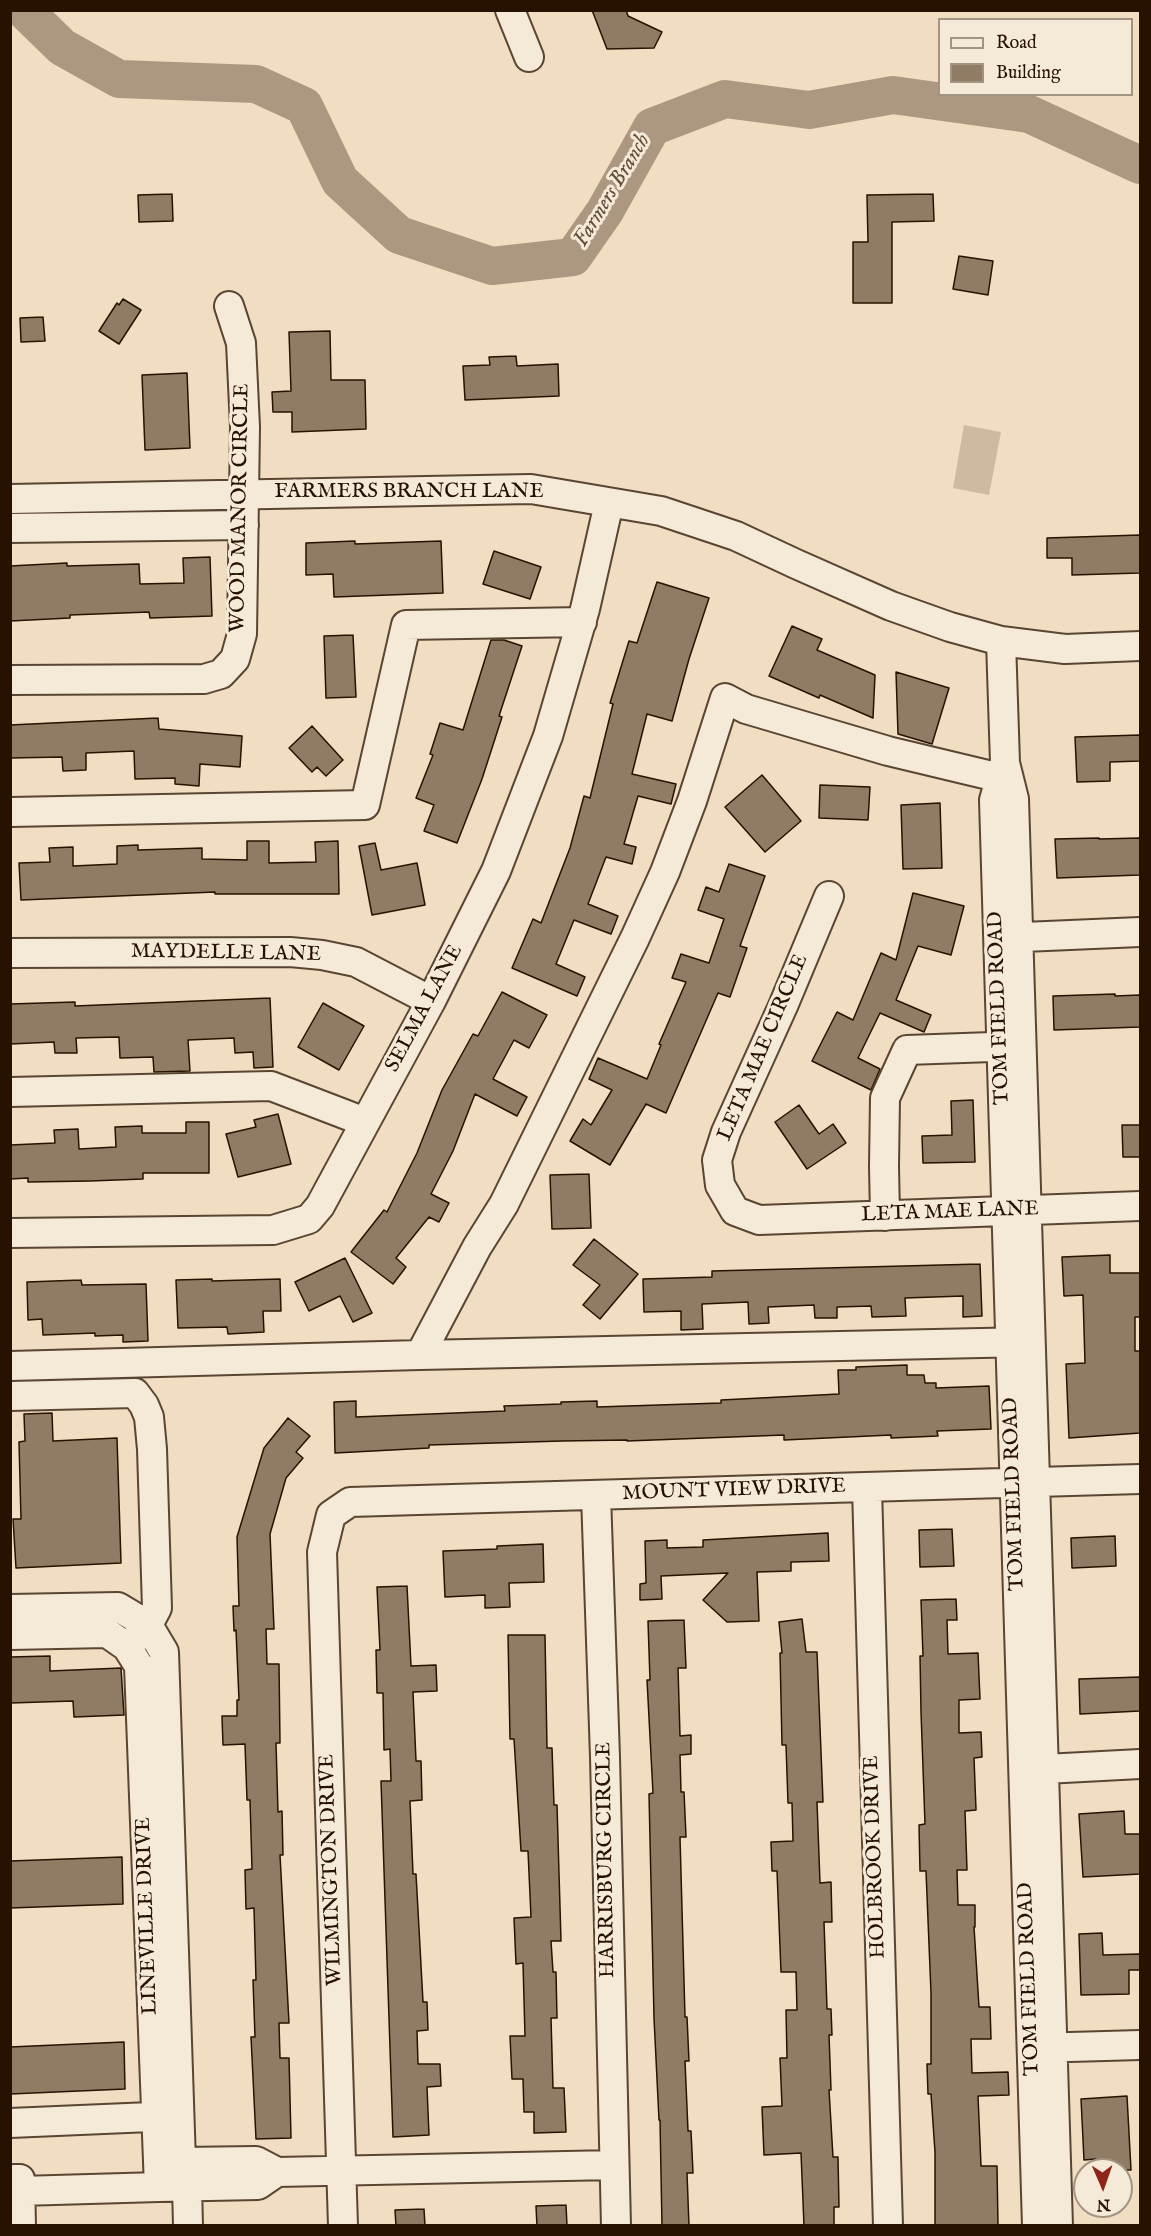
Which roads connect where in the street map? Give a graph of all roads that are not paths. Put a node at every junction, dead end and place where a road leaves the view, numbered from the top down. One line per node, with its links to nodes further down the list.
1 (510, 10): 2 (street)
2 (529, 57)
3 (229, 306): 4 (street, WOOD MANOR CIRCLE)
4 (244, 494): 5 (street, FARMERS BRANCH LANE); 6 (street, FARMERS BRANCH LANE); 7 (street, WOOD MANOR CIRCLE)
5 (10, 499)
6 (609, 503): 9 (street, SELMA LANE); 10 (street, FARMERS BRANCH LANE)
7 (244, 525): 8 (street); 12 (street, WOOD MANOR CIRCLE)
8 (10, 528)
9 (582, 622): 14 (street); 19 (street, SELMA LANE)
10 (1001, 641): 11 (street, FARMERS BRANCH LANE); 13 (street, TOM FIELD ROAD)
11 (1140, 646)
12 (10, 680)
13 (1005, 774): 17 (street, TOM FIELD ROAD); 29 (street)
14 (10, 812)
15 (829, 896): 26 (street, LETA MAE CIRCLE)
16 (1140, 932): 17 (street)
17 (1008, 937): 20 (street, TOM FIELD ROAD)
18 (10, 954): 19 (street, MAYDELLE LANE)
19 (431, 1001): 22 (street, SELMA LANE)
20 (1012, 1047): 24 (street, TOM FIELD ROAD); 25 (street)
21 (10, 1092): 22 (street)
22 (365, 1122): 27 (street, SELMA LANE)
23 (1140, 1206): 24 (street, LETA MAE LANE)
24 (1017, 1211): 25 (street, LETA MAE LANE); 28 (street, TOM FIELD ROAD)
25 (885, 1215): 26 (street, LETA MAE LANE)
26 (759, 1220)
27 (10, 1233)
28 (1021, 1342): 29 (street); 33 (street, TOM FIELD ROAD)
29 (420, 1355): 30 (street)
30 (10, 1366)
31 (10, 1396): 38 (street)
32 (1140, 1479): 33 (street, MOUNT VIEW DRIVE)
33 (1025, 1482): 34 (street, MOUNT VIEW DRIVE); 42 (street, TOM FIELD ROAD)
34 (867, 1488): 35 (street, MOUNT VIEW DRIVE); 57 (street, HOLBROOK DRIVE)
35 (596, 1495): 36 (street, MOUNT VIEW DRIVE); 47 (street, HARRISBURG CIRCLE)
36 (331, 1515): 48 (street, WILMINGTON DRIVE)
37 (10, 1609): 38 (street, LINEVILLE DRIVE)
38 (148, 1625): 40 (street); 45 (street, LINEVILLE DRIVE)
39 (10, 1635): 40 (street)
40 (127, 1647): 45 (street, LINEVILLE DRIVE)
41 (1140, 1764): 42 (street)
42 (1034, 1770): 44 (street, TOM FIELD ROAD)
43 (1140, 2045): 44 (street)
44 (1042, 2048): 58 (street, TOM FIELD ROAD); 59 (street, TOM FIELD ROAD)
45 (167, 2116): 46 (street); 49 (street, LINEVILLE DRIVE); 52 (street, LINEVILLE DRIVE)
46 (10, 2123)
47 (614, 2164): 48 (street, LINEVILLE DRIVE); 56 (street, HARRISBURG CIRCLE)
48 (342, 2171): 49 (street, LINEVILLE DRIVE); 55 (street, WILMINGTON DRIVE)
49 (277, 2172): 51 (street, LINEVILLE DRIVE)
50 (15, 2185): 52 (street); 53 (street)
51 (188, 2186): 52 (street, LINEVILLE DRIVE); 54 (street)
52 (159, 2187)
53 (21, 2226)
54 (188, 2226)
55 (343, 2226)
56 (616, 2226)
57 (888, 2226)
58 (1037, 2226)
59 (1058, 2226)

